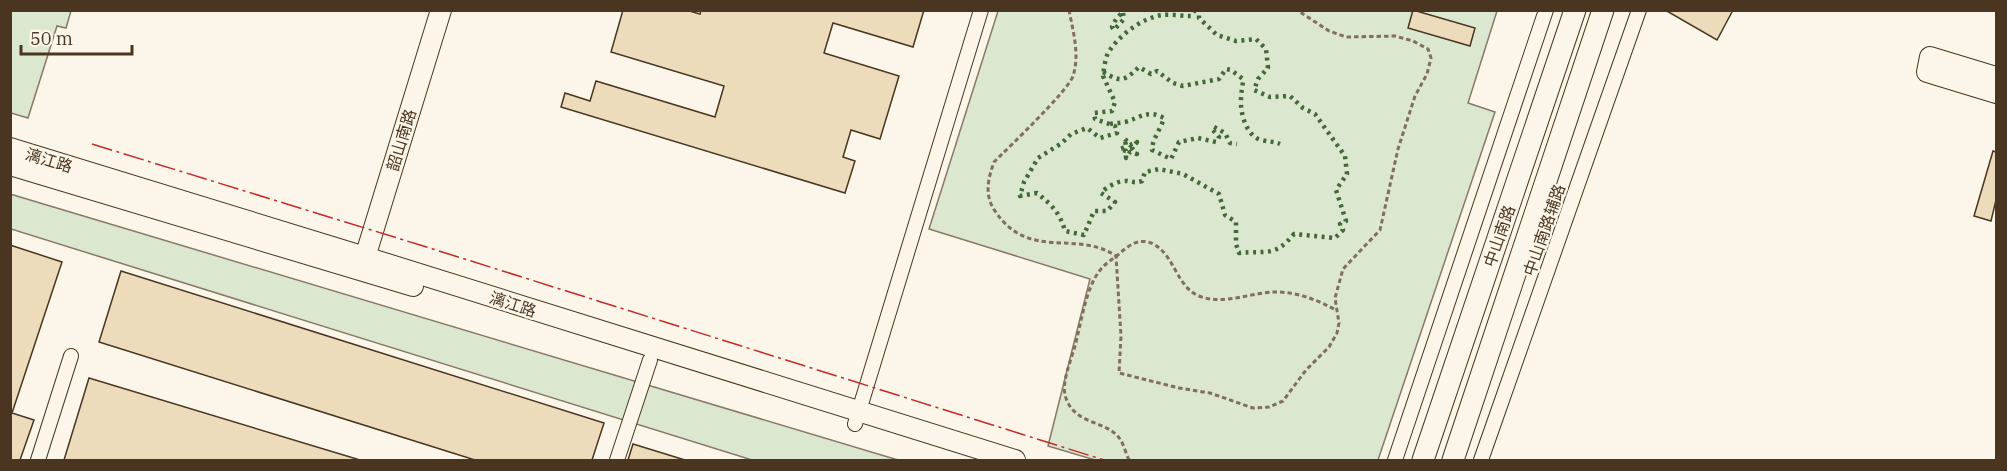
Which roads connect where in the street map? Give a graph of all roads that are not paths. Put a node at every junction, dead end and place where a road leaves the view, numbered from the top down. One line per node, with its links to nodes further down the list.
1 (441, 10): 11 (street, 韶山南路)
2 (981, 10): 14 (street)
3 (1546, 10): 19 (street)
4 (1575, 10): 20 (main road, 中山南路)
5 (1603, 10): 21 (main road, 中山南路)
6 (1639, 10): 22 (street, 中山南路辅路)
7 (1996, 77): 8 (street)
8 (1996, 93)
9 (10, 148): 11 (street, 漓江路)
10 (10, 165): 11 (street, 漓江路)
11 (363, 263): 13 (street, 漓江路); 14 (street, 漓江路)
12 (71, 356): 15 (street)
13 (650, 360): 14 (street, 漓江路); 16 (street)
14 (856, 418): 17 (street, 漓江路); 18 (street, 漓江路)
15 (38, 460)
16 (617, 460)
17 (970, 460)
18 (1015, 460)
19 (1395, 460)
20 (1423, 460)
21 (1454, 460)
22 (1480, 460)

